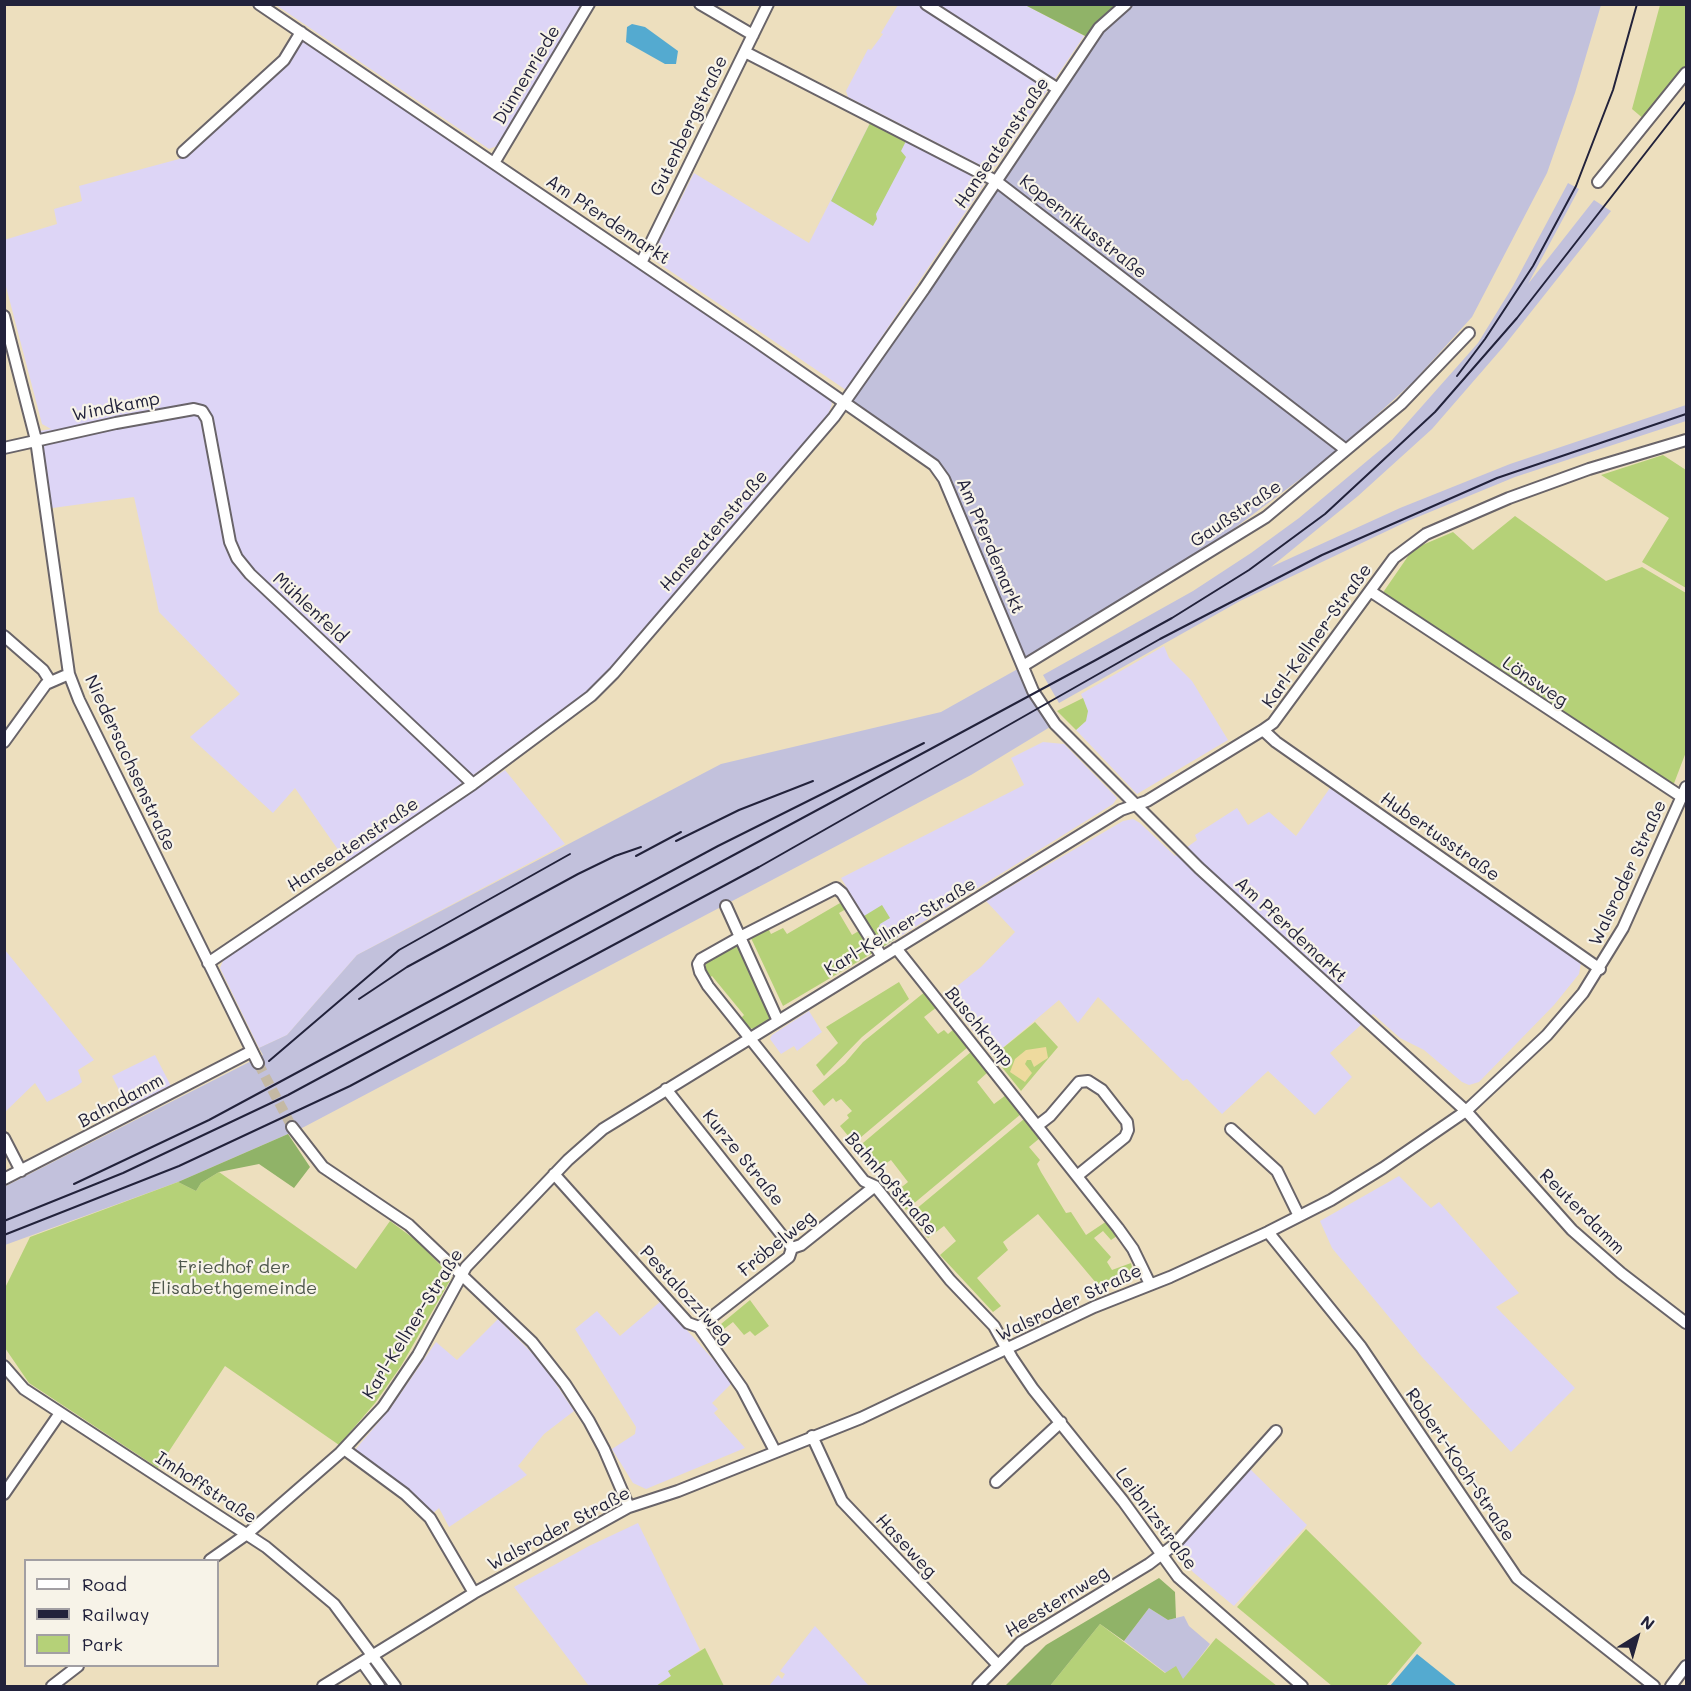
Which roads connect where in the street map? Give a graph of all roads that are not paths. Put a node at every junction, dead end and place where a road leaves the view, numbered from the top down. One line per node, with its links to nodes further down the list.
1 (259, 4): 7 (street, Am Pferdemarkt)
2 (589, 4): 13 (street, Dünnenriede)
3 (700, 4): 8 (street)
4 (768, 4): 8 (street, Gutenbergstraße)
5 (926, 4): 11 (street)
6 (1126, 4): 11 (street, Hanseatenstraße)
7 (301, 32): 12 (street); 13 (street, Am Pferdemarkt)
8 (753, 35): 9 (street, Gutenbergstraße)
9 (745, 52): 14 (street, Kopernikusstraße); 16 (street, Gutenbergstraße)
10 (1686, 73): 15 (street)
11 (1058, 89): 14 (street, Hanseatenstraße)
12 (183, 152)
13 (494, 163): 16 (street, Am Pferdemarkt)
14 (996, 181): 19 (street, Hanseatenstraße); 24 (street, Kopernikusstraße)
15 (1598, 182)
16 (641, 263): 19 (street, Am Pferdemarkt)
17 (4, 316): 21 (street, Niedersachsenstraße)
18 (1469, 333): 24 (street, Gaußstraße)
19 (845, 402): 27 (street, Am Pferdemarkt); 32 (street, Hanseatenstraße)
20 (202, 411): 21 (street, Windkamp); 32 (street, Mühlenfeld)
21 (36, 440): 23 (street, Windkamp); 28 (street, Niedersachsenstraße)
22 (1686, 440): 25 (street, Karl-Kellner-Straße)
23 (4, 448)
24 (1346, 450): 27 (street, Gaußstraße)
25 (1370, 591): 30 (street, Karl-Kellner-Straße); 33 (street, Lönsweg)
26 (4, 636): 29 (street)
27 (1023, 666): 34 (street, Am Pferdemarkt)
28 (69, 674): 29 (street); 39 (street, Niedersachsenstraße)
29 (50, 681): 31 (street)
30 (1263, 730): 34 (street, Karl-Kellner-Straße); 40 (street, Hubertusstraße)
31 (4, 742)
32 (473, 784): 39 (street, Hanseatenstraße)
33 (1684, 792): 40 (street, Walsroder Straße)
34 (1134, 806): 37 (street, Karl-Kellner-Straße); 46 (street, Am Pferdemarkt)
35 (726, 906): 36 (street)
36 (740, 937): 38 (street); 41 (street); 42 (street, Bahnhofstraße)
37 (896, 948): 38 (street, Karl-Kellner-Straße); 47 (street, Buschkamp)
38 (882, 957): 41 (street, Karl-Kellner-Straße)
39 (208, 963): 43 (street, Niedersachsenstraße)
40 (1600, 969): 46 (street, Walsroder Straße)
41 (778, 1021): 42 (street, Karl-Kellner-Straße)
42 (750, 1038): 45 (street, Karl-Kellner-Straße); 55 (street, Bahnhofstraße)
43 (252, 1051): 44 (street, Niedersachsenstraße); 51 (street, Bahndamm)
44 (258, 1063)
45 (666, 1089): 52 (street, Karl-Kellner-Straße); 58 (street, Kurze Straße)
46 (1466, 1111): 56 (street, Walsroder Straße); 61 (street, Reuterdamm)
47 (1037, 1126): 53 (street, Buschkamp); 53 (street)
48 (292, 1127): 59 (street)
49 (1231, 1129): 56 (street)
50 (4, 1138): 51 (street)
51 (21, 1172): 54 (street, Bahndamm)
52 (554, 1174): 59 (street, Karl-Kellner-Straße); 62 (street, Pestalozziweg)
53 (1077, 1176): 60 (street, Buschkamp)
54 (4, 1179)
55 (875, 1186): 58 (street, Fröbelweg); 63 (street, Bahnhofstraße)
56 (1299, 1216): 57 (street, Walsroder Straße)
57 (1268, 1232): 60 (street, Walsroder Straße); 89 (street, Robert-Koch-Straße)
58 (792, 1248): 62 (street, Fröbelweg)
59 (462, 1273): 69 (street, Karl-Kellner-Straße); 73 (street)
60 (1150, 1284): 63 (street, Walsroder Straße)
61 (1686, 1323)
62 (699, 1327): 70 (street, Pestalozziweg)
63 (1008, 1349): 66 (street, Leibnizstraße); 68 (street, Walsroder Straße)
64 (4, 1366): 65 (street, Imhoffstraße)
65 (60, 1413): 72 (street); 74 (street, Imhoffstraße)
66 (1061, 1422): 71 (street); 75 (street, Leibnizstraße)
67 (1276, 1431): 75 (street, Heesternweg)
68 (812, 1436): 70 (street, Walsroder Straße); 80 (street, Haseweg)
69 (344, 1449): 74 (street, Karl-Kellner-Straße); 77 (street)
70 (775, 1451): 73 (street, Walsroder Straße)
71 (996, 1482)
72 (4, 1494)
73 (629, 1507): 77 (street, Walsroder Straße)
74 (247, 1534): 76 (street, Karl-Kellner-Straße); 78 (street, Imhoffstraße)
75 (1161, 1555): 80 (street, Heesternweg); 88 (street, Leibnizstraße)
76 (211, 1559)
77 (474, 1593): 78 (street, Walsroder Straße)
78 (372, 1656): 79 (street, Walsroder Straße); 86 (street, Imhoffstraße)
79 (362, 1662): 84 (street, Walsroder Straße); 85 (street)
80 (998, 1664): 87 (street, Heesternweg)
81 (1686, 1666): 90 (street)
82 (76, 1667): 83 (street)
83 (52, 1686)
84 (323, 1686)
85 (379, 1686)
86 (395, 1686)
87 (978, 1686)
88 (1302, 1686)
89 (1654, 1686)
90 (1671, 1686)

